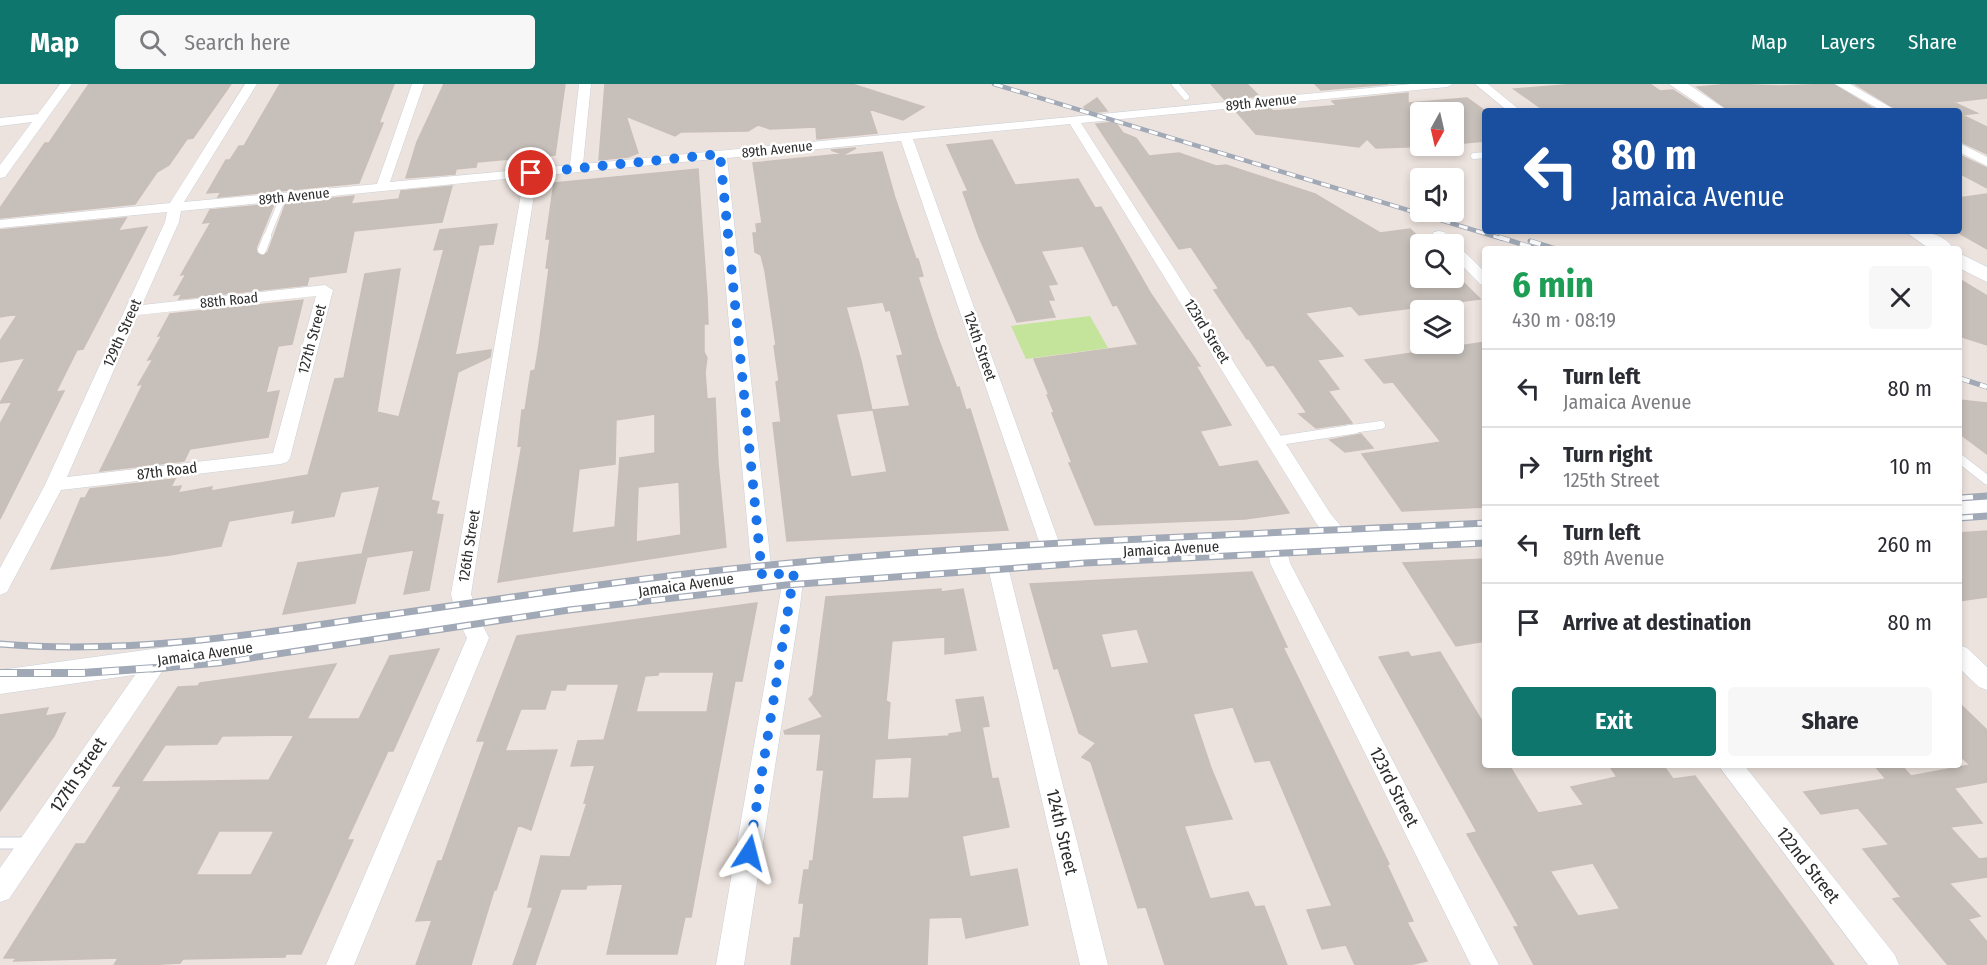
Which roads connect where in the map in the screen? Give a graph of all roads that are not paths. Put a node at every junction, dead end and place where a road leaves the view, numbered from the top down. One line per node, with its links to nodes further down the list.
1 (66, 84): 16 (street)
2 (251, 84): 30 (street, 129th Street)
3 (417, 84): 28 (street)
4 (585, 84): 25 (street)
5 (1175, 84): 11 (lane)
6 (1282, 84): 12 (street)
7 (1447, 84): 12 (street, 89th Avenue)
8 (1481, 84): 13 (street)
9 (1677, 84): 14 (main road)
10 (1841, 84): 15 (street)
11 (1186, 97)
12 (1296, 99): 17 (street, 89th Avenue)
13 (1511, 108)
14 (1715, 108)
15 (1885, 108)
16 (42, 117): 18 (street); 27 (street)
17 (1073, 120): 19 (street, 89th Avenue); 42 (street, 123rd Street)
18 (0, 122)
19 (906, 136): 21 (street, 89th Avenue); 52 (street, 124th Street)
20 (1962, 149): 24 (street)
21 (720, 154): 25 (street, 89th Avenue); 55 (street)
22 (1482, 155): 23 (lane)
23 (1473, 156)
24 (1987, 162)
25 (576, 168): 26 (street, 89th Avenue)
26 (531, 173): 28 (street, 89th Avenue); 57 (street, 126th Street)
27 (0, 174)
28 (382, 187): 29 (street, 89th Avenue)
29 (283, 197): 30 (street, 89th Avenue); 34 (lane)
30 (174, 208): 31 (street, 89th Avenue); 40 (street, 129th Street)
31 (0, 224)
32 (1919, 234): 33 (main road)
33 (1939, 246)
34 (262, 250)
35 (1464, 259): 38 (street)
36 (1962, 261): 37 (main road)
37 (1987, 276)
38 (1482, 278)
39 (325, 290): 40 (street, 88th Road); 43 (street, 127th Street)
40 (133, 311): 46 (street, 129th Street)
41 (1381, 425): 42 (lane)
42 (1276, 441): 50 (street, 123rd Street)
43 (281, 458): 46 (street, 87th Road)
44 (1962, 460): 45 (lane)
45 (1987, 480)
46 (54, 485): 56 (street, 129th Street)
47 (1987, 507): 48 (main road)
48 (1962, 509)
49 (1482, 533): 50 (main road, Jamaica Avenue)
50 (1342, 540): 51 (main road, Jamaica Avenue)
51 (1277, 544): 52 (main road, Jamaica Avenue); 69 (street, 123rd Street)
52 (1054, 556): 53 (main road, Jamaica Avenue)
53 (996, 559): 54 (main road, Jamaica Avenue); 68 (street, 124th Street)
54 (794, 573): 55 (main road, Jamaica Avenue); 67 (street)
55 (762, 575): 57 (main road, Jamaica Avenue)
56 (0, 587)
57 (466, 616): 59 (main road, Jamaica Avenue); 66 (street, 126th Street)
58 (1962, 657): 60 (street)
59 (156, 661): 61 (main road, Jamaica Avenue); 64 (street, 127th Street)
60 (1987, 681)
61 (0, 682)
62 (1732, 768): 70 (street, 122nd Street)
63 (0, 843): 64 (lane)
64 (32, 843): 65 (street, 127th Street)
65 (0, 890)
66 (340, 965)
67 (730, 965)
68 (1094, 965)
69 (1485, 965)
70 (1885, 965)

